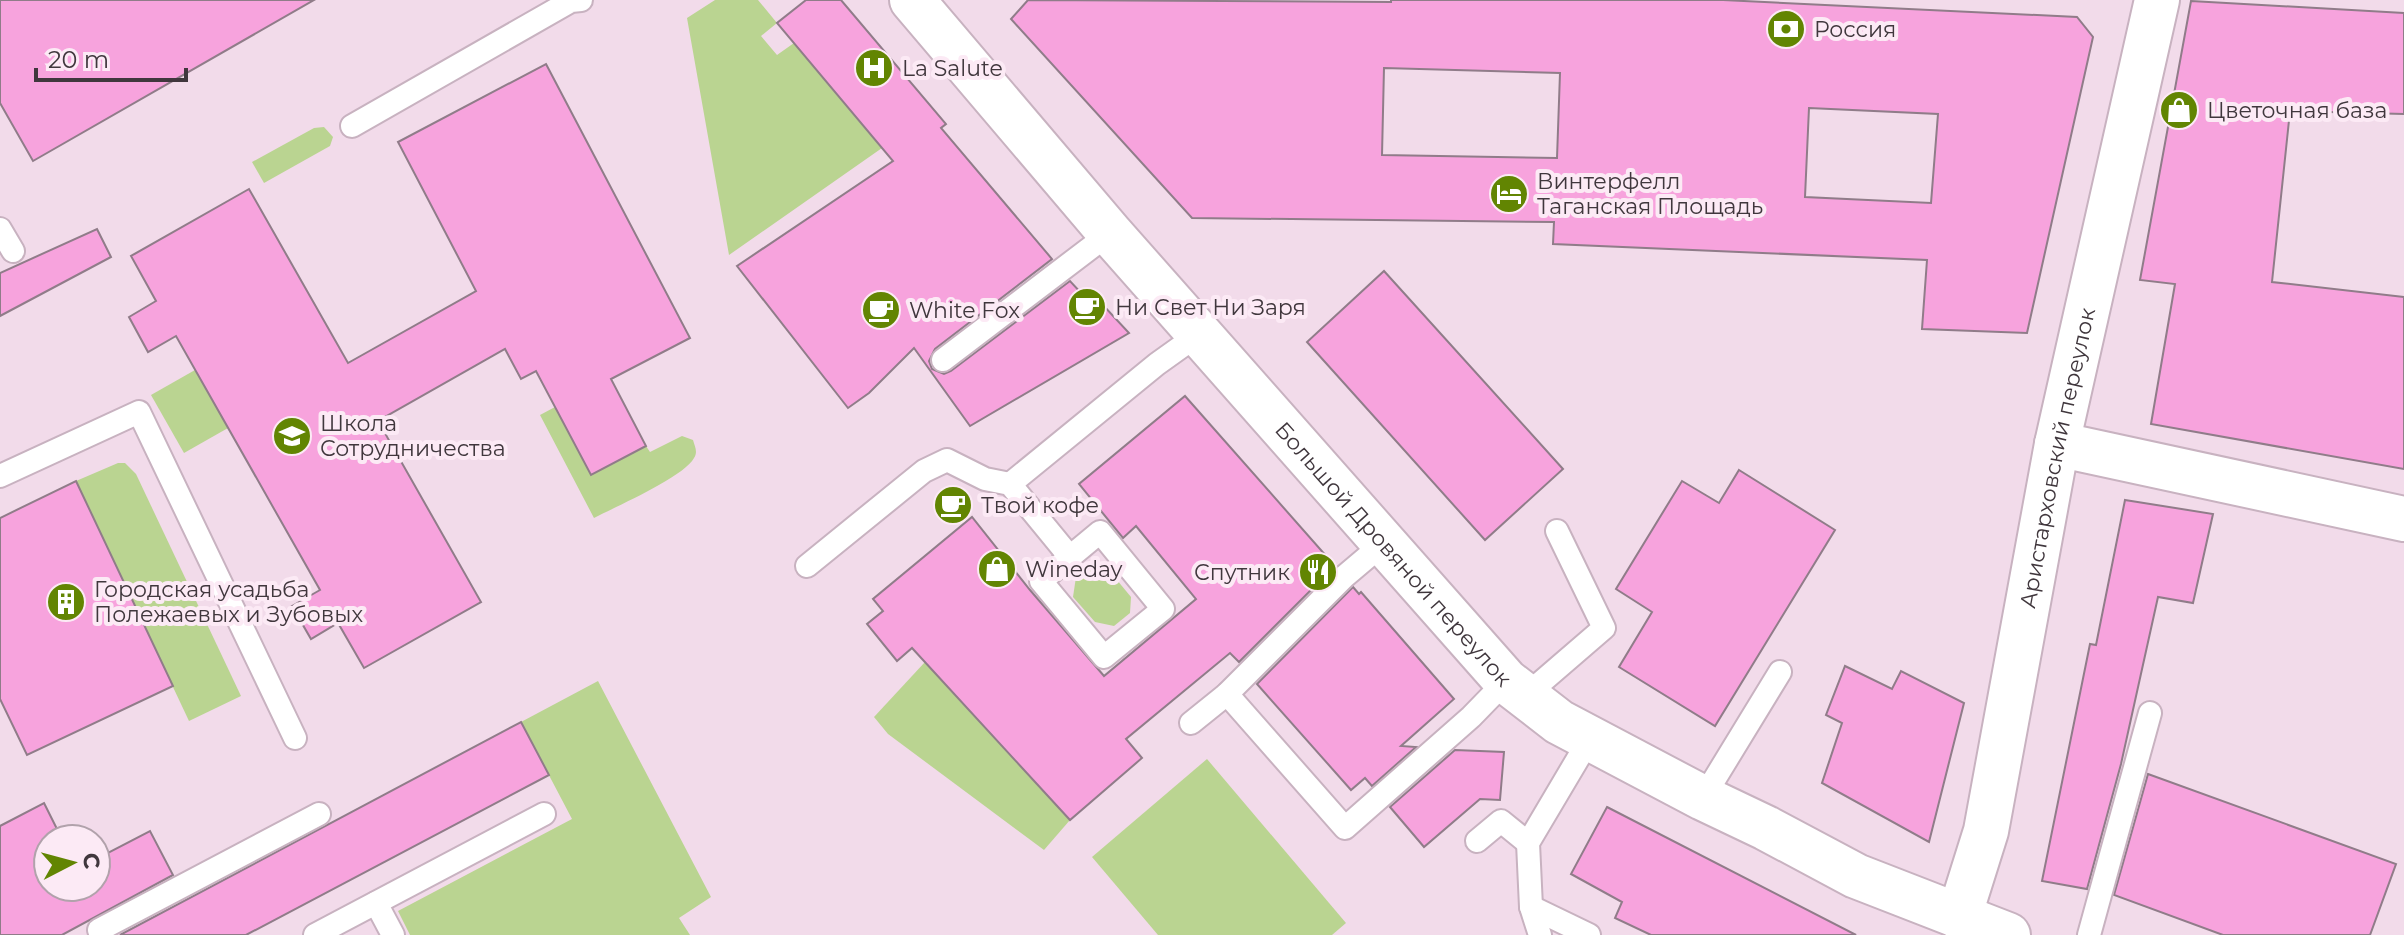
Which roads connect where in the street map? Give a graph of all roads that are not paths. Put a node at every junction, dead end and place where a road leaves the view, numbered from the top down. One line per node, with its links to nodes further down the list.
1 (581, 0): 4 (lane)
2 (912, 0): 6 (street, Большой Дровяной переулок)
3 (2157, 0): 10 (street, Аристарховский переулок)
4 (352, 126)
5 (0, 229): 7 (lane)
6 (1110, 233): 8 (street, Большой Дровяной переулок); 9 (lane)
7 (13, 251)
8 (1199, 334): 12 (lane); 15 (street, Большой Дровяной переулок)
9 (943, 360)
10 (2057, 444): 13 (street); 32 (street, Аристарховский переулок)
11 (0, 476): 23 (lane)
12 (1010, 484): 16 (lane); 17 (lane)
13 (2404, 519)
14 (1557, 531): 19 (lane)
15 (1384, 543): 19 (street, Большой Дровяной переулок); 20 (lane)
16 (1070, 557): 16 (lane)
17 (807, 566)
18 (1780, 672): 25 (lane)
19 (1515, 689): 20 (lane); 24 (street, Большой Дровяной переулок)
20 (1227, 694): 22 (lane)
21 (2150, 713): 39 (lane)
22 (1191, 723)
23 (295, 738)
24 (1589, 740): 25 (street, Большой Дровяной переулок); 29 (lane)
25 (1703, 798): 32 (street, Большой Дровяной переулок)
26 (319, 814): 33 (lane)
27 (544, 814): 30 (lane)
28 (1477, 841): 29 (lane)
29 (1528, 843): 31 (lane)
30 (376, 903): 34 (lane); 35 (lane)
31 (1531, 907): 36 (lane); 37 (lane)
32 (1959, 917): 38 (street, Большой Дровяной переулок)
33 (101, 935)
34 (315, 935)
35 (393, 935)
36 (1540, 935)
37 (1589, 935)
38 (2008, 935)
39 (2089, 935)

